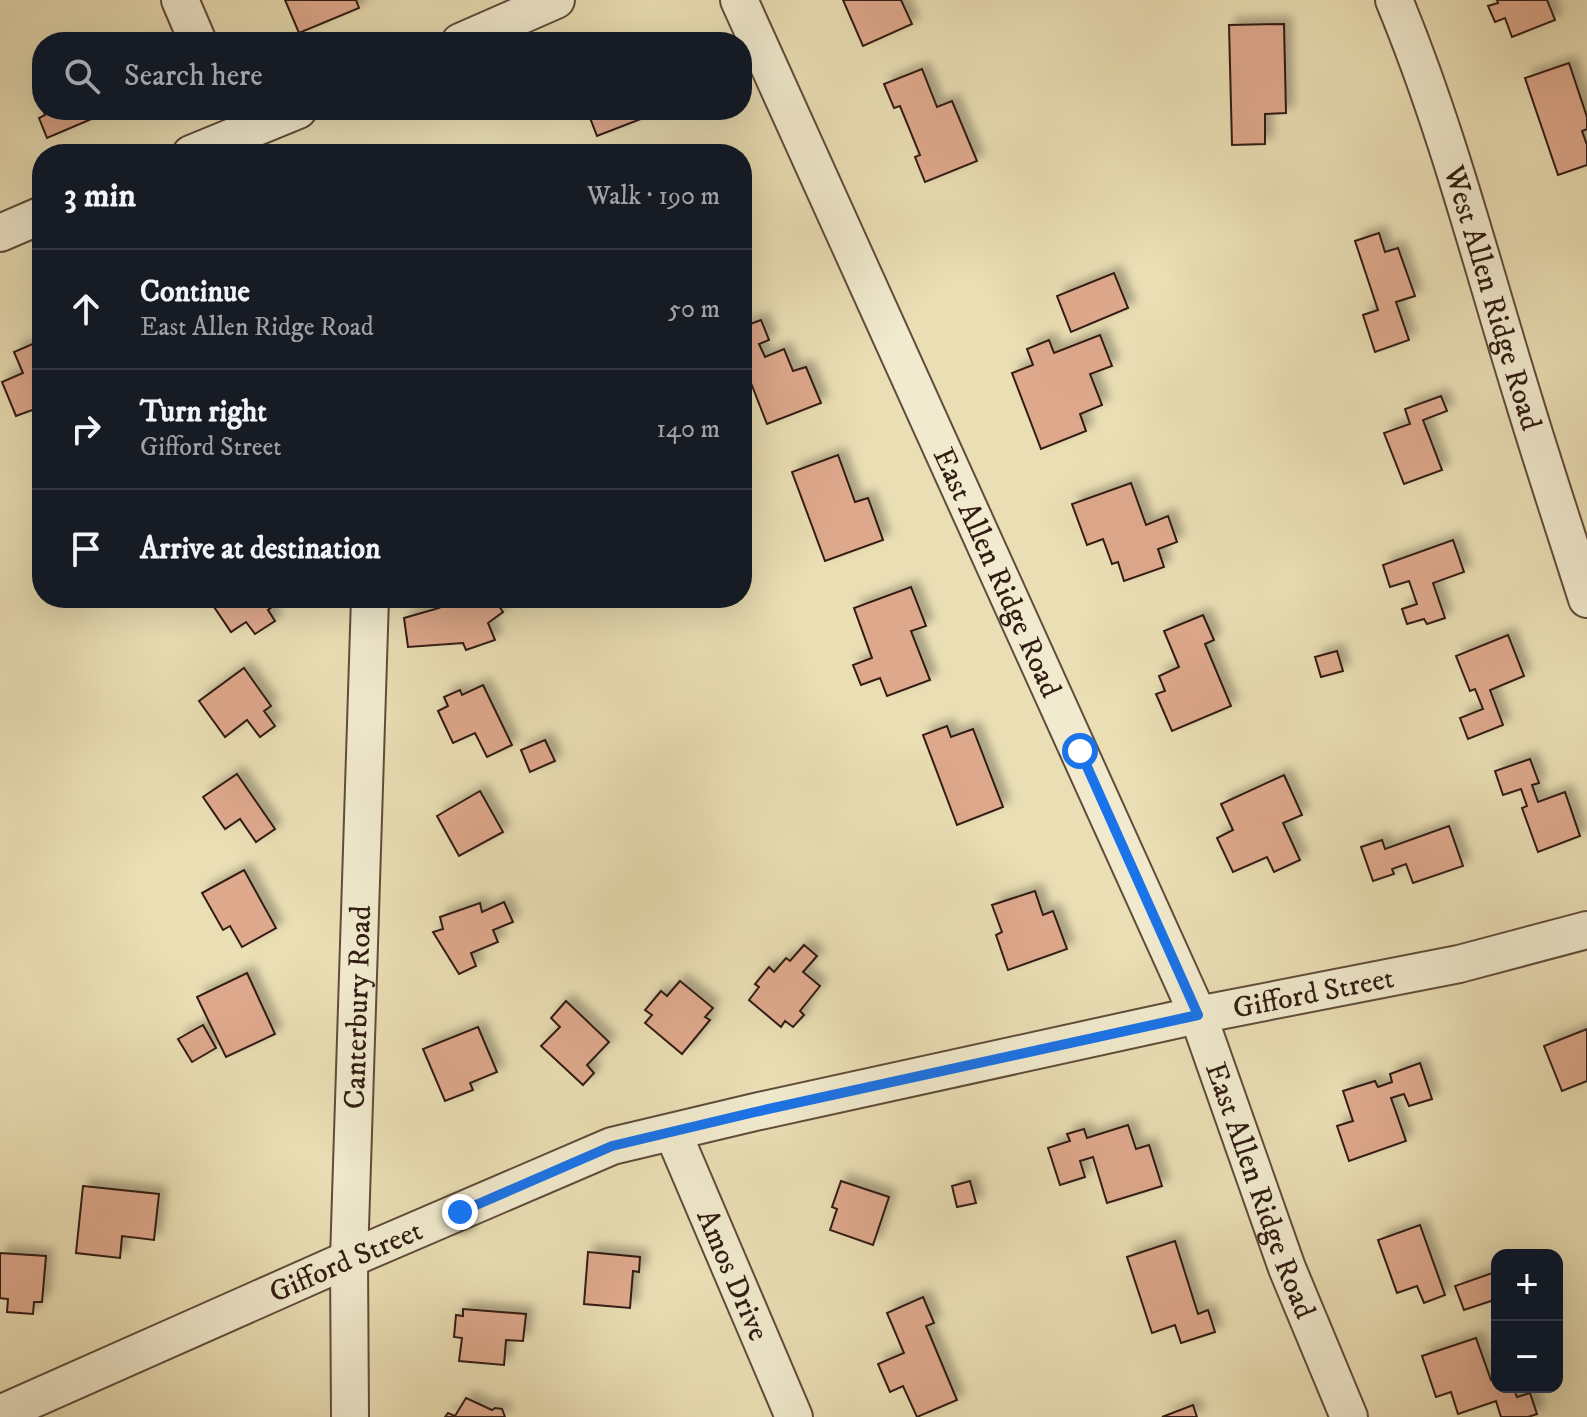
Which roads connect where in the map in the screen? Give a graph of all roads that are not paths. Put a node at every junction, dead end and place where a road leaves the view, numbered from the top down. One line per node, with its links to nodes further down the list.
1 (180, 0): 5 (street)
2 (556, 0): 6 (street)
3 (739, 0): 15 (street, East Allen Ridge Road)
4 (1394, 0): 12 (street, West Allen Ridge Road)
5 (194, 32)
6 (483, 32)
7 (271, 120): 8 (street)
8 (237, 133): 9 (street)
9 (213, 144)
10 (32, 219): 11 (street)
11 (0, 233)
12 (1587, 599)
13 (370, 608): 17 (street, Canterbury Road)
14 (1587, 930): 15 (street, Gifford Street)
15 (1198, 1015): 16 (street, Gifford Street); 21 (street, East Allen Ridge Road)
16 (673, 1133): 17 (street, Gifford Street); 20 (street, Amos Drive)
17 (349, 1259): 18 (street, Gifford Street); 19 (street, Canterbury Road)
18 (0, 1414)
19 (350, 1417)
20 (794, 1417)
21 (1349, 1417)

